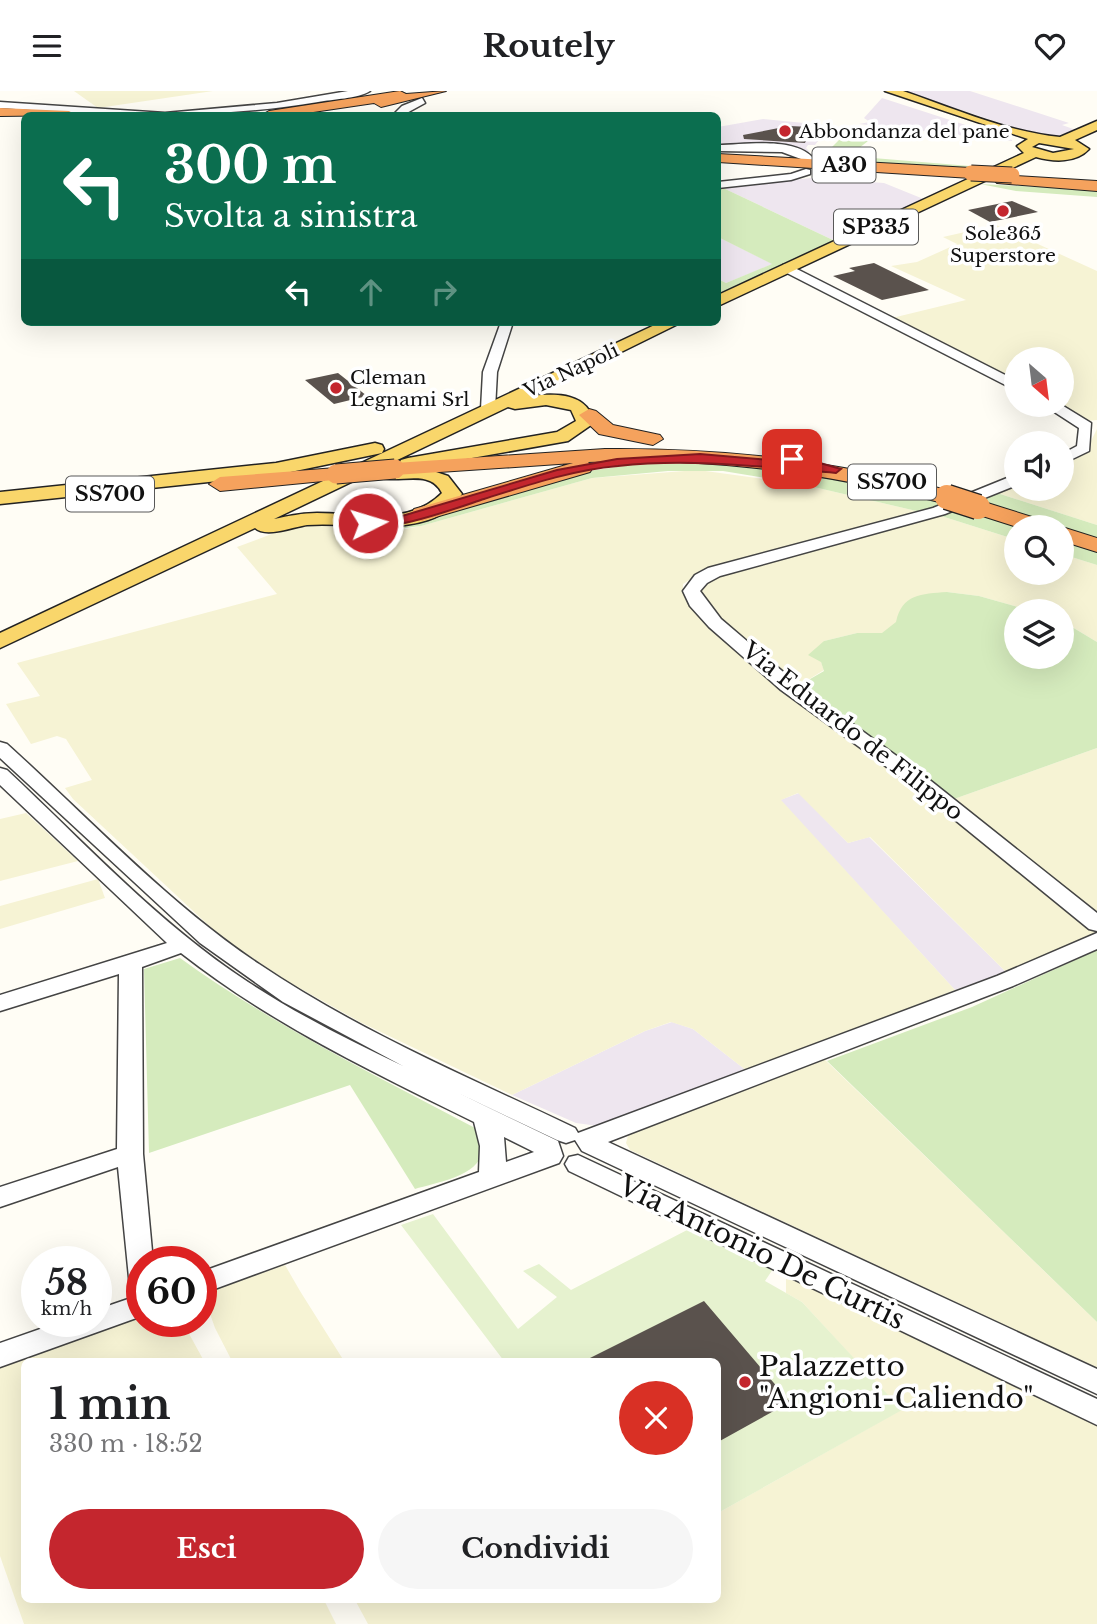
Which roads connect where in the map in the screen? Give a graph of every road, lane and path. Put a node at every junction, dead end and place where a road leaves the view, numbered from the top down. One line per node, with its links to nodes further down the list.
1 (365, 91): 8 (street)
2 (439, 91): 5 (highway)
3 (876, 91): 21 (main road)
4 (891, 91): 18 (main road)
5 (408, 95): 9 (highway); 10 (highway); 11 (highway); 12 (highway); 13 (street)
6 (0, 105): 7 (street)
7 (113, 112)
8 (204, 112)
9 (290, 112)
10 (347, 112)
11 (358, 112)
12 (377, 112)
13 (401, 112)
14 (21, 116): 15 (highway)
15 (0, 117): 16 (highway)
16 (21, 120)
17 (1097, 125): 19 (main road, SP335)
18 (1049, 139): 19 (main road, SP335); 21 (main road, SP335)
19 (1064, 140): 21 (main road, SP335)
20 (721, 148): 22 (street)
21 (1029, 149): 29 (main road, SP335)
22 (808, 159)
23 (721, 160): 25 (highway, A30)
24 (806, 172): 27 (street)
25 (1007, 178): 26 (highway, A30); 28 (highway, A30)
26 (1097, 181)
27 (721, 184)
28 (1097, 186)
29 (787, 268): 30 (main road, SP335); 35 (street)
30 (721, 300)
31 (506, 326): 39 (street)
32 (666, 326): 33 (main road)
33 (647, 335): 34 (main road, Via Napoli); 39 (main road, Via Napoli)
34 (617, 353): 36 (main road, Via Napoli); 38 (main road)
35 (1004, 380)
36 (547, 388): 37 (main road, Via Napoli); 38 (main road); 41 (main road)
37 (510, 405): 46 (main road); 48 (main road, Via Napoli)
38 (585, 406): 47 (highway)
39 (488, 409): 41 (main road, Via Napoli)
40 (1074, 416): 42 (street)
41 (467, 418): 43 (main road, Via Napoli)
42 (1091, 425): 44 (street)
43 (447, 428): 51 (main road); 52 (main road, Via Napoli)
44 (1074, 453)
45 (806, 465): 46 (highway, SS700); 47 (highway, SS700); 55 (highway)
46 (394, 469): 48 (highway, SS700, bridge); 55 (main road)
47 (836, 469): 56 (highway, SS700, bridge)
48 (337, 477): 49 (highway, SS700); 52 (main road, Via Napoli); 54 (main road)
49 (220, 484): 53 (main road, SS700)
50 (1004, 484): 64 (street, Via Eduardo de Filippo)
51 (0, 498)
52 (301, 499): 54 (main road); 57 (main road, Via Napoli)
53 (0, 504)
54 (324, 513): 55 (main road); 57 (main road)
55 (422, 514)
56 (1004, 515)
57 (222, 538): 60 (main road, Via Napoli)
58 (1074, 538): 59 (highway)
59 (1097, 545)
60 (0, 641)
61 (0, 748): 63 (street, Via Antonio De Curtis)
62 (0, 774): 63 (street, Via Antonio De Curtis)
63 (115, 867): 66 (street, Via Antonio De Curtis); 70 (street, Via Antonio De Curtis)
64 (1097, 924)
65 (1097, 940): 70 (street)
66 (183, 945): 67 (street); 69 (street, Via Antonio De Curtis)
67 (131, 963): 68 (street); 71 (street)
68 (0, 1003)
69 (484, 1116): 70 (street, Via Antonio De Curtis); 72 (street)
70 (570, 1148): 72 (street); 78 (street, Via Antonio De Curtis); 79 (street, Via Antonio De Curtis)
71 (130, 1154): 73 (street); 74 (street)
72 (490, 1177): 75 (street)
73 (0, 1197)
74 (138, 1246)
75 (217, 1277)
76 (51, 1337): 77 (street)
77 (0, 1355)
78 (1097, 1382)
79 (1097, 1413)

